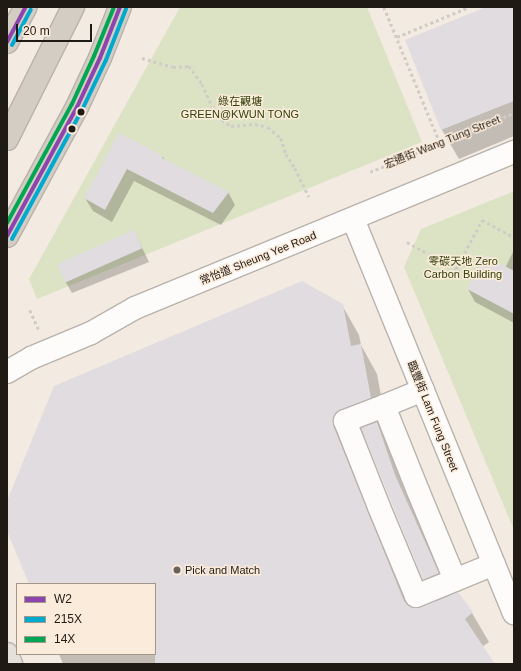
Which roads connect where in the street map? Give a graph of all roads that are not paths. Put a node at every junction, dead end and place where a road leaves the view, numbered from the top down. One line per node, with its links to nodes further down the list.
1 (26, 7): 4 (highway)
2 (72, 7): 5 (highway)
3 (120, 7): 8 (highway)
4 (7, 42)
5 (7, 139)
6 (514, 152): 7 (street, 常怡道 Sheung Yee Road)
7 (353, 219): 9 (street, 常怡道 Sheung Yee Road); 10 (street, 臨豐街 Lam Fung Street)
8 (7, 236)
9 (7, 372)
10 (423, 390): 11 (street); 12 (street, 臨豐街 Lam Fung Street)
11 (384, 406): 13 (street); 13 (street)
12 (494, 564): 13 (street); 14 (street, 臨豐街 Lam Fung Street)
13 (455, 580)
14 (514, 614)
15 (7, 654): 16 (main road)
16 (11, 664)

